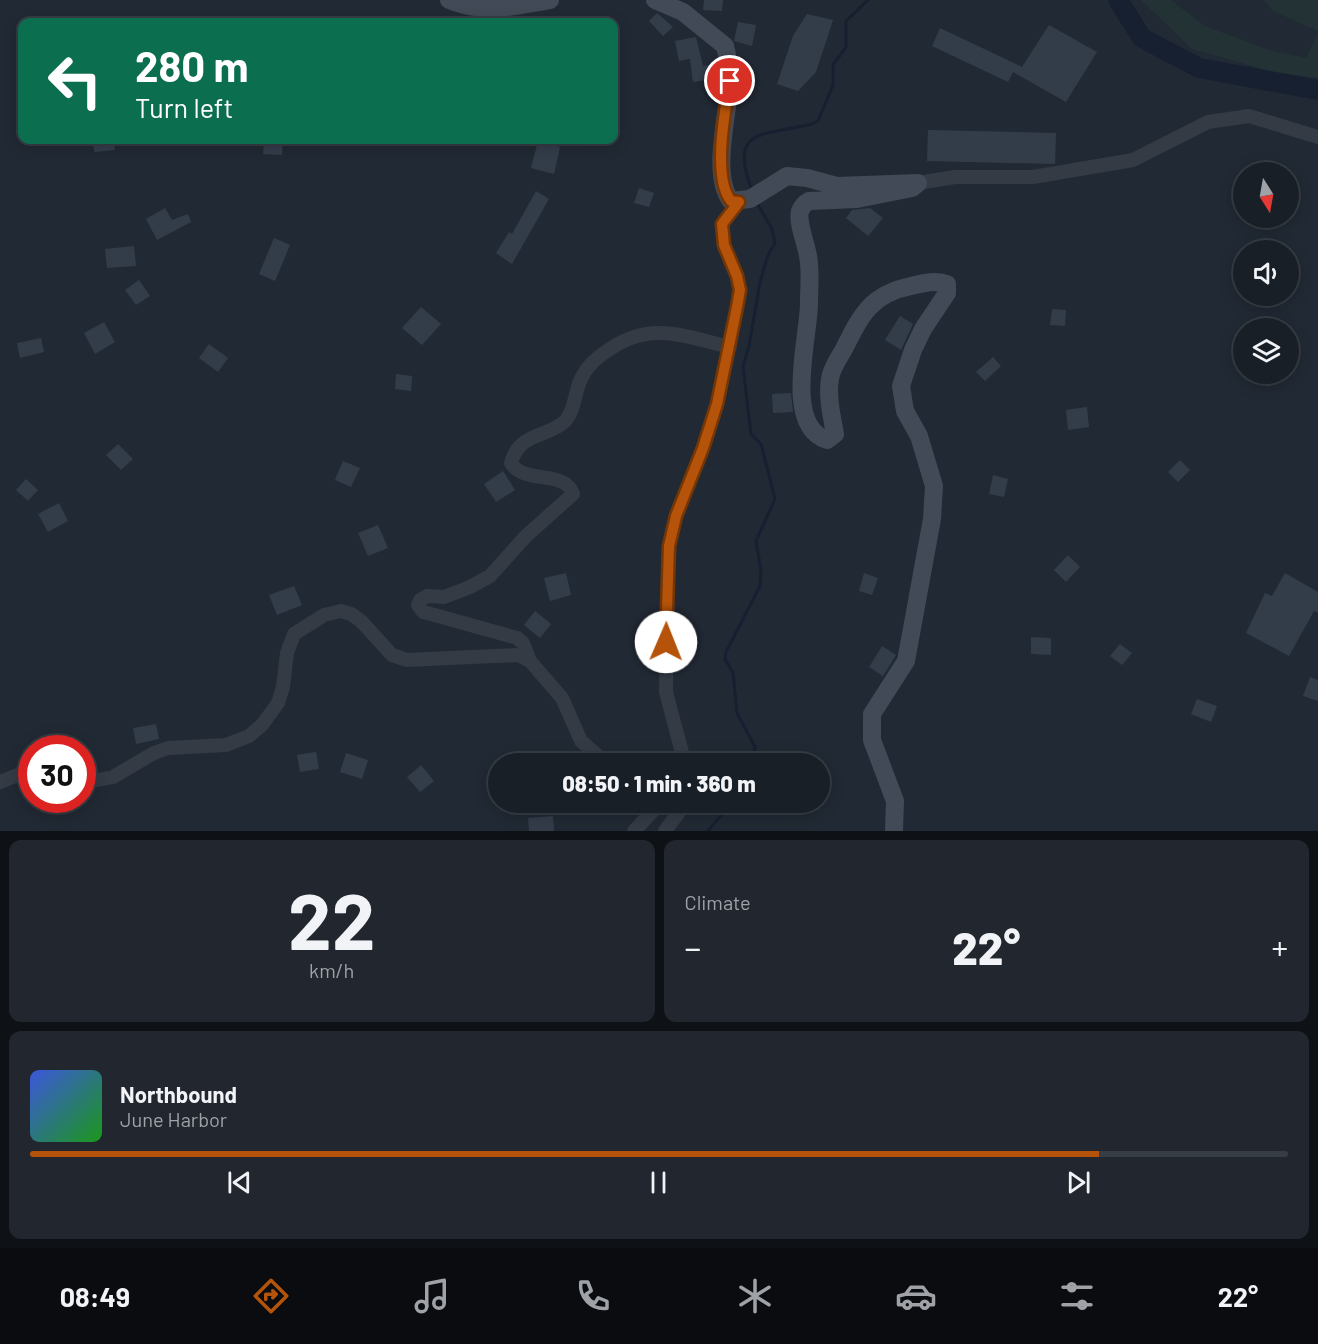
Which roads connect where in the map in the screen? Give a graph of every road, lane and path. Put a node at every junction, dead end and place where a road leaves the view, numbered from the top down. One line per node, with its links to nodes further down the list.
1 (448, 0): 2 (street)
2 (550, 0)
3 (655, 0): 6 (street)
4 (1318, 137): 5 (street)
5 (918, 183): 6 (street); 18 (street)
6 (749, 198): 7 (street)
7 (730, 347): 8 (street); 10 (street)
8 (530, 662): 9 (street); 12 (street)
9 (595, 753)
10 (682, 753)
11 (18, 775): 13 (street)
12 (96, 780)
13 (0, 782)
14 (651, 813): 16 (street)
15 (679, 813): 17 (street)
16 (634, 831)
17 (665, 831)
18 (894, 831)

